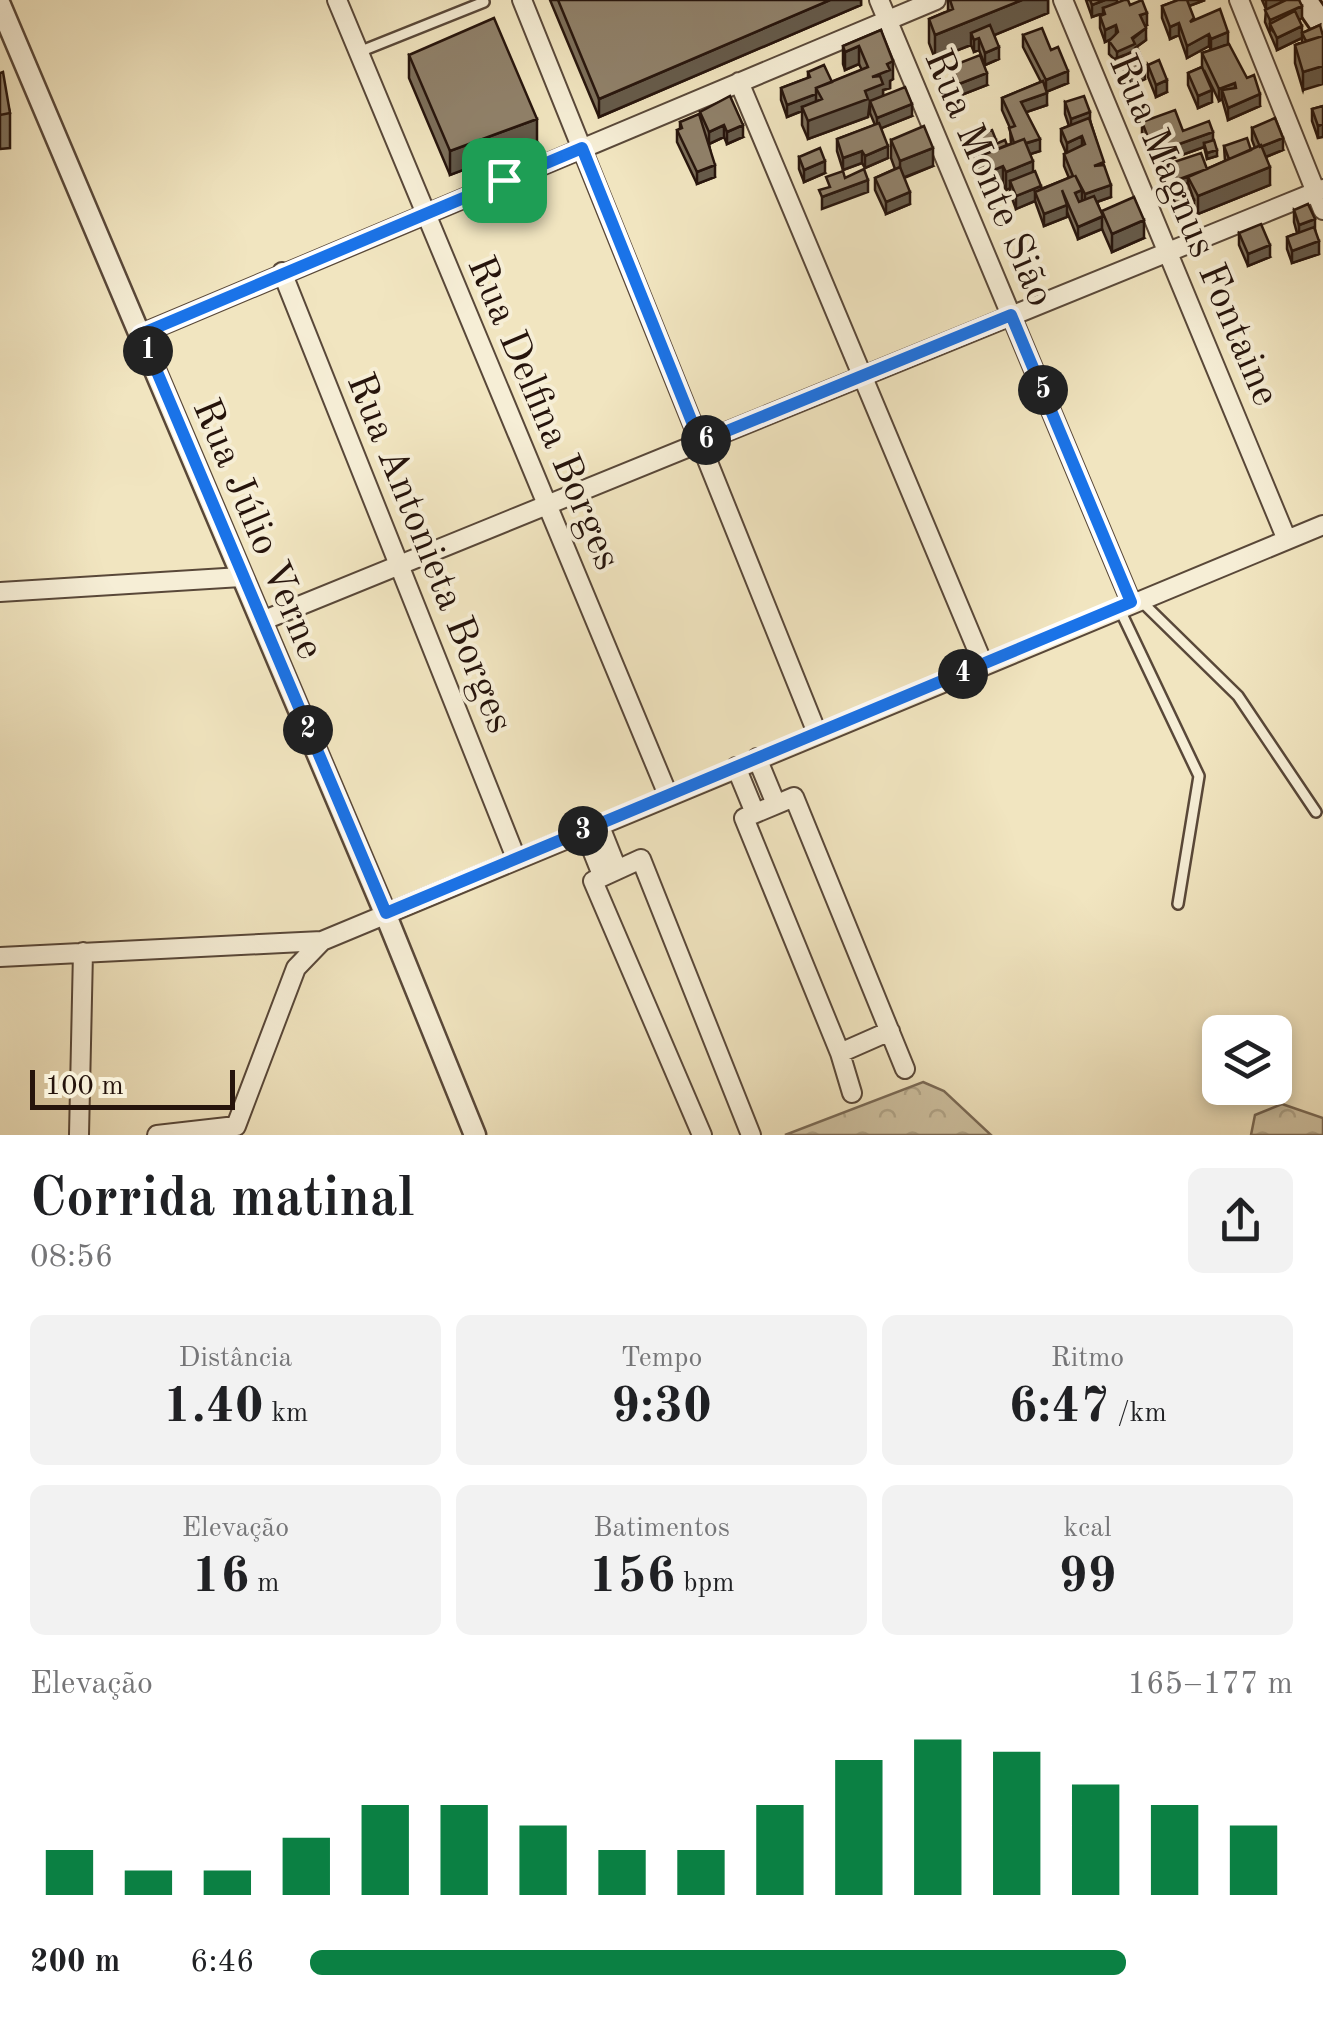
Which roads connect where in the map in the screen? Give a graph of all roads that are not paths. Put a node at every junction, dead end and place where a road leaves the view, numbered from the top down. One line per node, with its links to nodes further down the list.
1 (337, 0): 12 (street, Rua Delfina Borges)
2 (522, 0): 14 (street)
3 (879, 0): 10 (street, Rua Monte Sião)
4 (936, 0): 10 (street)
5 (1063, 0): 17 (street, Rua Magnus Fontaine)
6 (1239, 0): 15 (street)
7 (1305, 0): 11 (main road)
8 (484, 2): 12 (lane)
9 (0, 5): 20 (street, Rua Júlio Verne)
10 (887, 20): 13 (street); 19 (street, Rua Monte Sião)
11 (1323, 26)
12 (358, 52): 16 (street, Rua Delfina Borges)
13 (739, 82): 14 (street); 21 (street)
14 (582, 148): 16 (street); 22 (street)
15 (1321, 197): 17 (street)
16 (426, 213): 18 (street); 23 (street, Rua Delfina Borges)
17 (1168, 252): 19 (street); 25 (street, Rua Magnus Fontaine)
18 (282, 272): 20 (street); 26 (street, Rua Antonieta Borges)
19 (1011, 315): 21 (street); 29 (street, Rua Monte Sião)
20 (141, 334): 27 (street, Rua Júlio Verne)
21 (862, 376): 22 (street); 31 (street)
22 (700, 442): 23 (street); 32 (street)
23 (547, 504): 26 (street); 35 (street, Rua Delfina Borges)
24 (1323, 525): 25 (street)
25 (1287, 540): 29 (street)
26 (400, 564): 30 (street); 40 (street, Rua Antonieta Borges)
27 (241, 577): 28 (street); 30 (street, Rua Júlio Verne)
28 (0, 592)
29 (1130, 603): 31 (street); 37 (lane); 42 (lane)
30 (262, 621): 43 (street, Rua Júlio Verne)
31 (984, 666): 32 (street)
32 (817, 733): 33 (street)
33 (757, 758): 34 (street); 36 (street)
34 (736, 767): 35 (street); 38 (street)
35 (668, 796): 39 (street)
36 (776, 804): 38 (street); 47 (street)
37 (1316, 812)
38 (755, 813): 48 (street)
39 (591, 827): 40 (street); 41 (street)
40 (516, 858): 43 (street)
41 (610, 872): 54 (street); 55 (street)
42 (1178, 904)
43 (386, 913): 44 (street); 53 (street, Rua Júlio Verne)
44 (322, 940): 45 (street); 52 (street)
45 (83, 952): 46 (street); 51 (street)
46 (0, 956)
47 (890, 1031): 48 (street); 49 (street)
48 (840, 1053): 50 (street)
49 (906, 1069)
50 (852, 1093)
51 (79, 1135)
52 (157, 1135)
53 (475, 1135)
54 (702, 1135)
55 (751, 1135)

